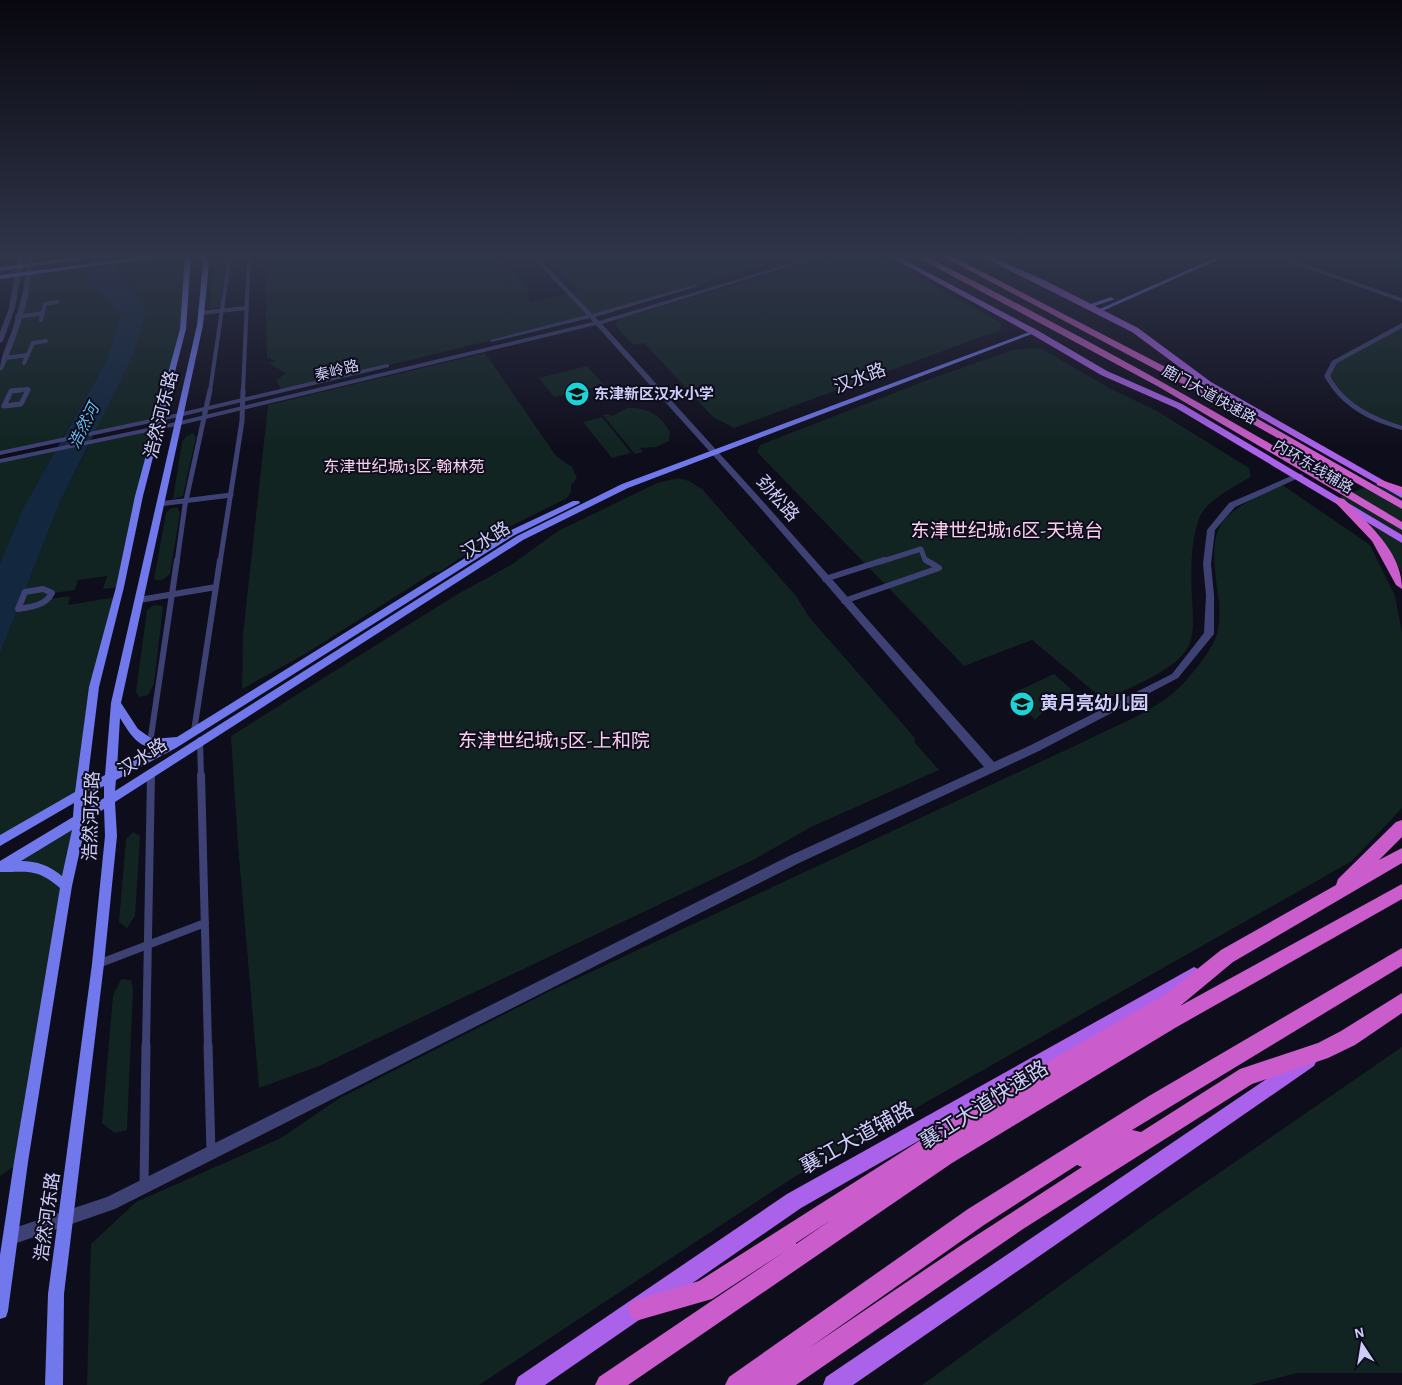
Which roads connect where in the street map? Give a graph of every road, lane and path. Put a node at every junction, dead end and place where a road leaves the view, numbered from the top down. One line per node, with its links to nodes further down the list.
1 (595, 319): 33 (street, 劲松路)
2 (8, 320): 16 (street)
3 (16, 320): 20 (street)
4 (184, 320): 30 (main road, 浩然河东路)
5 (201, 320): 29 (main road, 浩然河东路)
6 (222, 320): 26 (street)
7 (246, 320): 25 (street)
8 (592, 320): 25 (street, 秦岭路)
9 (1011, 320): 15 (main road, 内环东线辅路)
10 (1041, 320): 18 (highway, 鹿门大道快速路)
11 (1070, 320): 43 (highway, 鹿门大道快速路)
12 (1079, 320): 27 (highway)
13 (1115, 320): 27 (main road, 内环东线辅路)
14 (1402, 326): 31 (street)
15 (1030, 330): 32 (main road, 内环东线辅路); 33 (main road, 汉水路)
16 (0, 341)
17 (46, 342): 19 (street)
18 (1085, 343): 32 (highway); 44 (highway, 鹿门大道快速路)
19 (28, 355): 20 (street); 21 (street)
20 (5, 358): 22 (street)
21 (24, 363)
22 (0, 369)
23 (0, 398): 24 (street)
24 (8, 398): 24 (street)
25 (243, 404): 26 (street, 秦岭路); 28 (street, 秦岭路); 39 (street)
26 (206, 409): 28 (street); 29 (street, 秦岭路)
27 (1252, 409): 37 (main road, 内环东线辅路)
28 (204, 417): 29 (street, 秦岭路); 40 (street)
29 (178, 420): 30 (street, 秦岭路); 42 (main road, 浩然河东路)
30 (159, 424): 34 (street, 秦岭路); 35 (street, 秦岭路); 60 (main road, 浩然河东路)
31 (1402, 428)
32 (1222, 430): 36 (main road, 内环东线辅路)
33 (712, 449): 46 (street, 劲松路); 54 (main road, 汉水路); 55 (main road, 汉水路)
34 (0, 453)
35 (0, 461)
36 (1299, 476): 41 (main road, 内环东线辅路); 57 (street)
37 (1381, 482): 38 (highway)
38 (1402, 493)
39 (231, 495): 40 (street); 48 (street)
40 (186, 501): 42 (street); 49 (street)
41 (1340, 501): 45 (main road, 内环东线辅路); 47 (highway)
42 (159, 504): 50 (main road, 浩然河东路)
43 (1402, 506)
44 (1402, 527)
45 (1402, 540)
46 (825, 579): 51 (street, 劲松路); 51 (street)
47 (1402, 585)
48 (216, 587): 49 (street); 54 (street)
49 (172, 595): 50 (street); 56 (street)
50 (138, 600): 53 (main road, 浩然河东路)
51 (844, 601): 57 (street, 劲松路)
52 (18, 609): 52 (street)
53 (116, 703): 56 (main road); 59 (main road, 浩然河东路)
54 (190, 734): 56 (main road); 59 (main road, 汉水路)
55 (200, 740): 58 (main road, 汉水路); 70 (street)
56 (150, 743)
57 (992, 768): 80 (street)
58 (151, 772): 61 (main road, 汉水路); 71 (street)
59 (110, 777): 60 (main road, 汉水路); 61 (main road, 浩然河东路)
60 (80, 794): 62 (main road, 浩然河东路); 64 (main road, 汉水路)
61 (109, 799): 62 (main road, 汉水路); 74 (main road, 浩然河东路)
62 (78, 818): 66 (main road, 汉水路); 67 (main road, 浩然河东路)
63 (1402, 827): 69 (highway)
64 (0, 841)
65 (1402, 855): 69 (highway)
66 (0, 867): 67 (main road)
67 (66, 886): 85 (main road, 浩然河东路)
68 (1402, 891): 77 (highway, 襄江大道快速路)
69 (1328, 899): 72 (highway)
70 (205, 923): 71 (street); 80 (street)
71 (148, 945): 74 (street); 82 (street)
72 (1227, 956): 75 (highway); 87 (main road, 襄江大道辅路)
73 (1394, 961): 81 (highway)
74 (98, 964): 84 (main road, 浩然河东路)
75 (1170, 1001): 77 (highway); 86 (highway)
76 (1402, 1002): 78 (highway)
77 (1130, 1044): 83 (highway, 襄江大道快速路)
78 (1321, 1051): 79 (highway); 96 (main road)
79 (1164, 1129): 81 (highway); 95 (highway)
80 (212, 1153): 82 (street)
81 (1059, 1166): 89 (highway)
82 (144, 1187): 84 (street)
83 (868, 1207): 86 (highway); 92 (highway, 襄江大道快速路)
84 (66, 1218): 85 (street); 90 (main road, 浩然河东路)
85 (10, 1237): 88 (main road, 浩然河东路)
86 (781, 1240): 87 (highway)
87 (639, 1309): 91 (main road, 襄江大道辅路)
88 (0, 1311)
89 (790, 1346): 93 (highway); 94 (highway)
90 (54, 1385)
91 (526, 1385)
92 (607, 1385)
93 (737, 1385)
94 (769, 1385)
95 (776, 1385)
96 (834, 1385)

